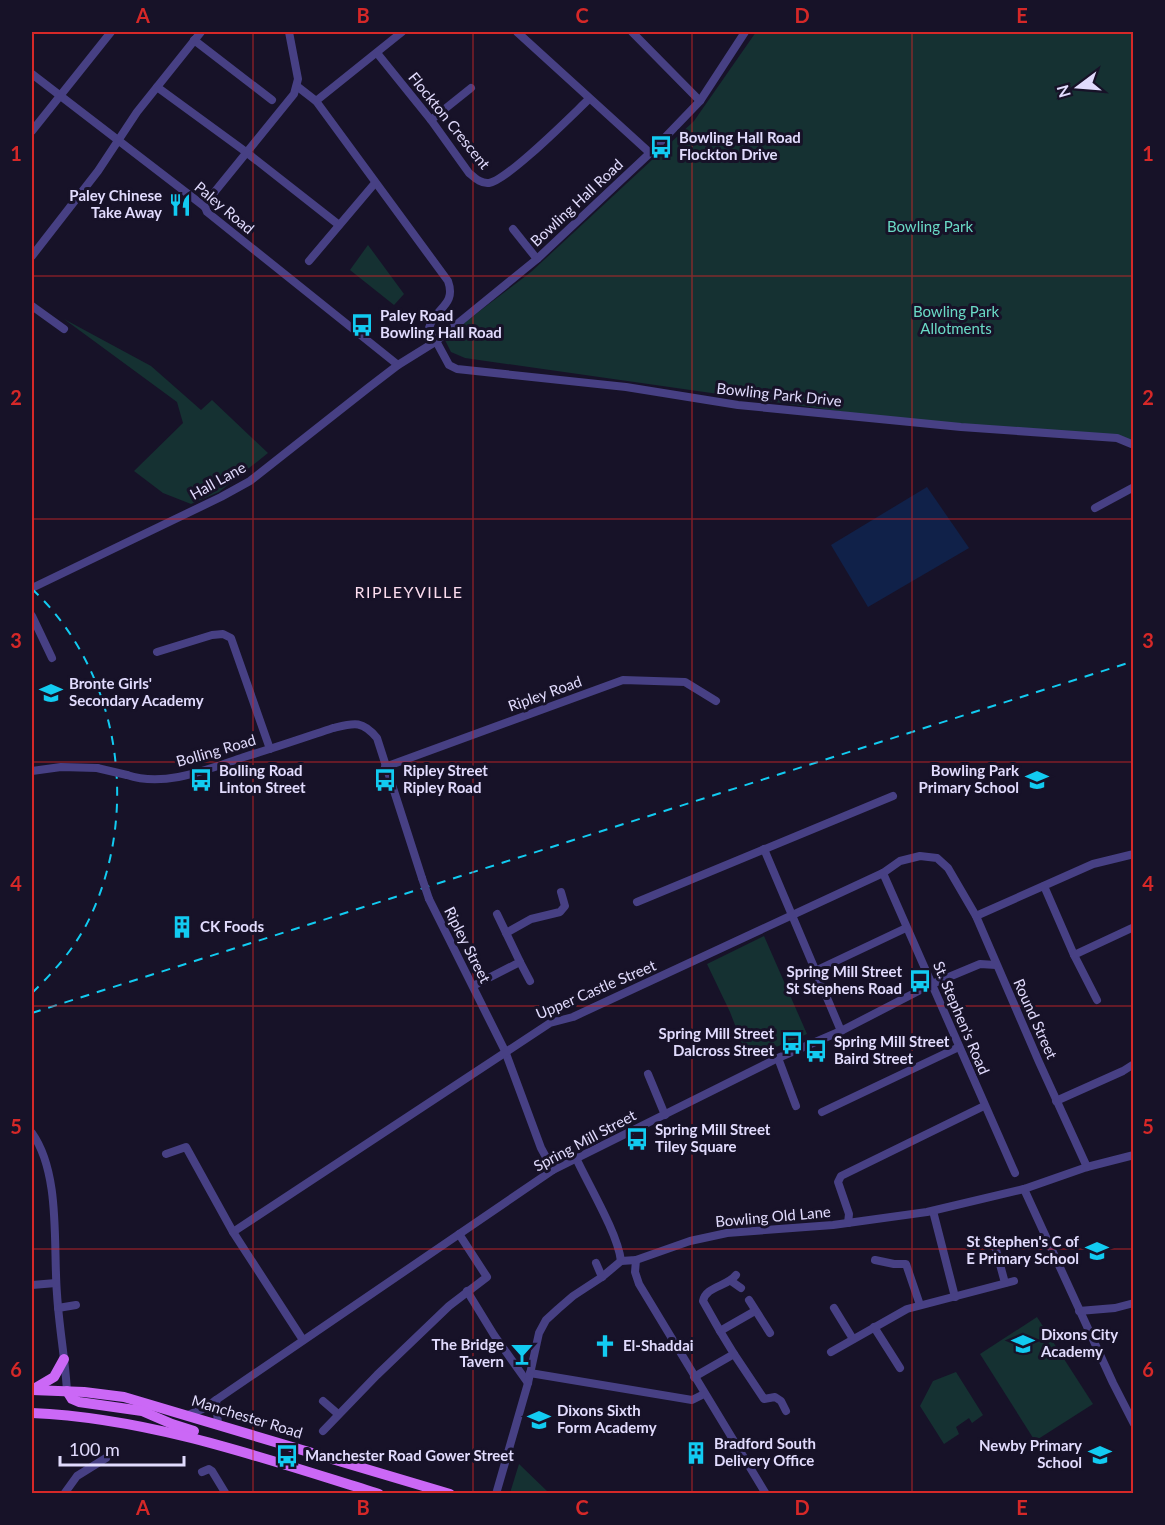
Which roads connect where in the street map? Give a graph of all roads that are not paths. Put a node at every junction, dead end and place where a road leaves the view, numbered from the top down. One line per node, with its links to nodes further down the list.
1 (111, 32): 14 (street)
2 (201, 32): 8 (street)
3 (289, 32): 12 (street)
4 (402, 32): 9 (street)
5 (517, 32): 15 (street)
6 (632, 32): 18 (street)
7 (745, 32): 18 (street, Bowling Hall Road)
8 (195, 40): 11 (street); 16 (street)
9 (377, 53): 17 (street); 19 (street, Flockton Crescent)
10 (32, 74): 14 (street, Paley Road)
11 (157, 87): 21 (street); 22 (street)
12 (298, 87): 17 (street); 22 (street)
13 (471, 88): 19 (street)
14 (61, 97): 20 (street); 21 (street, Paley Road)
15 (589, 99): 19 (street, Flockton Crescent); 23 (street)
16 (272, 100)
17 (316, 101): 24 (street)
18 (700, 101): 23 (street, Bowling Hall Road)
19 (431, 120)
20 (32, 131)
21 (118, 140): 25 (street, Paley Road); 28 (street)
22 (246, 152): 25 (street); 26 (street)
23 (650, 153): 29 (street, Bowling Hall Road)
24 (375, 183): 26 (street); 33 (street)
25 (205, 207): 34 (street, Paley Road)
26 (339, 225): 30 (street)
27 (513, 229): 29 (street)
28 (32, 256)
29 (537, 259): 33 (street, Bowling Hall Road)
30 (309, 261)
31 (32, 306): 32 (street)
32 (64, 329)
33 (435, 342): 34 (street, Bowling Hall Road); 35 (street, Bowling Park Drive)
34 (398, 365): 38 (street, Hall Lane)
35 (1134, 444)
36 (1134, 487): 37 (street)
37 (1095, 508)
38 (32, 588)
39 (32, 616): 41 (street)
40 (158, 652): 44 (street)
41 (52, 658)
42 (716, 701): 45 (street, Ripley Road)
43 (368, 728): 44 (street, Bolling Road); 45 (street, Ripley Street)
44 (270, 749): 46 (street, Bolling Road, bridge)
45 (385, 767): 67 (street, Ripley Street, bridge)
46 (32, 771)
47 (893, 796): 48 (street)
48 (764, 849): 54 (street); 56 (street)
49 (1134, 854): 52 (street)
50 (883, 873): 51 (street, Upper Castle Street); 56 (street, Upper Castle Street); 59 (street, St. Stephen's Road)
51 (957, 881): 57 (street, Round Street)
52 (1044, 886): 57 (street); 61 (street)
53 (561, 892): 60 (street)
54 (637, 902)
55 (497, 914): 60 (street)
56 (791, 915): 64 (street); 71 (street, Upper Castle Street)
57 (976, 916): 63 (street, Round Street)
58 (1134, 927): 61 (street)
59 (906, 928): 64 (street); 66 (street, St. Stephen's Road)
60 (506, 933): 62 (street)
61 (1074, 955): 68 (street)
62 (520, 962): 65 (street); 67 (street)
63 (996, 965): 66 (street, Spring Mill Street); 75 (street, Round Street)
64 (815, 971): 69 (street)
65 (530, 981)
66 (932, 984): 69 (street, Spring Mill Street); 70 (street, St. Stephen's Road)
67 (473, 986): 71 (street, Ripley Street)
68 (1097, 1000)
69 (841, 1031): 72 (street, Spring Mill Street)
70 (959, 1047): 77 (street, St. Stephen's Road); 78 (street)
71 (505, 1051): 85 (street, Ripley Street); 90 (street, Upper Castle Street)
72 (778, 1058): 76 (street); 79 (street, Spring Mill Street)
73 (1134, 1064): 75 (street)
74 (648, 1074): 79 (street)
75 (1056, 1101): 84 (street, Round Street)
76 (796, 1106)
77 (984, 1106): 86 (street, St. Stephen's Road); 89 (street)
78 (822, 1112)
79 (665, 1115): 83 (street, Spring Mill Street)
80 (32, 1133): 98 (street)
81 (166, 1155): 90 (street)
82 (1134, 1155): 84 (street, Bowling Old Lane)
83 (576, 1158): 85 (street, Spring Mill Street); 95 (street)
84 (1087, 1167): 87 (street, Bowling Old Lane)
85 (553, 1170): 91 (street, Spring Mill Street)
86 (1015, 1173)
87 (1024, 1189): 88 (street, Bowling Old Lane); 110 (street)
88 (933, 1211): 89 (street, Bowling Old Lane); 102 (street)
89 (848, 1223): 93 (street, Bowling Old Lane)
90 (233, 1232): 115 (street)
91 (459, 1234): 101 (street); 115 (street, Spring Mill Street)
92 (994, 1246): 102 (street)
93 (636, 1260): 95 (street, Bowling Old Lane); 120 (street)
94 (875, 1260): 106 (street)
95 (621, 1261): 97 (street)
96 (596, 1263): 97 (street)
97 (602, 1277): 121 (street)
98 (56, 1283): 99 (street); 107 (street)
99 (32, 1285)
100 (741, 1288): 112 (street)
101 (467, 1291): 121 (street); 130 (street)
102 (955, 1297): 106 (street)
103 (749, 1300): 109 (street)
104 (1134, 1304): 110 (street)
105 (76, 1305): 107 (street)
106 (920, 1305): 111 (street)
107 (58, 1308): 118 (street)
108 (834, 1308): 114 (street)
109 (755, 1311): 112 (street); 113 (street)
110 (1079, 1311): 132 (street)
111 (874, 1327): 114 (street); 119 (street)
112 (720, 1331): 117 (street)
113 (770, 1333)
114 (853, 1339): 116 (street)
115 (303, 1340): 125 (street, Spring Mill Street)
116 (831, 1352)
117 (734, 1354): 120 (street); 127 (street)
118 (64, 1359): 122 (main road); 123 (street)
119 (900, 1368)
120 (694, 1377): 124 (street)
121 (529, 1378): 124 (street); 143 (street)
122 (32, 1390): 123 (main road, Manchester Road)
123 (67, 1391): 129 (main road); 131 (main road, Manchester Road); 135 (main road)
124 (704, 1394): 144 (street)
125 (216, 1400): 131 (street, Spring Mill Street); 133 (street)
126 (323, 1401): 130 (street)
127 (786, 1411)
128 (32, 1413): 129 (main road)
129 (61, 1414): 135 (main road)
130 (338, 1414): 134 (street)
131 (188, 1415): 133 (main road, Manchester Road)
132 (1132, 1418)
133 (218, 1424): 138 (main road, Manchester Road)
134 (323, 1431)
135 (225, 1448): 141 (main road)
136 (106, 1458): 139 (street)
137 (202, 1472): 140 (street)
138 (439, 1492): 142 (main road, Manchester Road)
139 (64, 1494)
140 (226, 1494)
141 (379, 1494)
142 (450, 1494)
143 (496, 1494)
144 (766, 1494)

